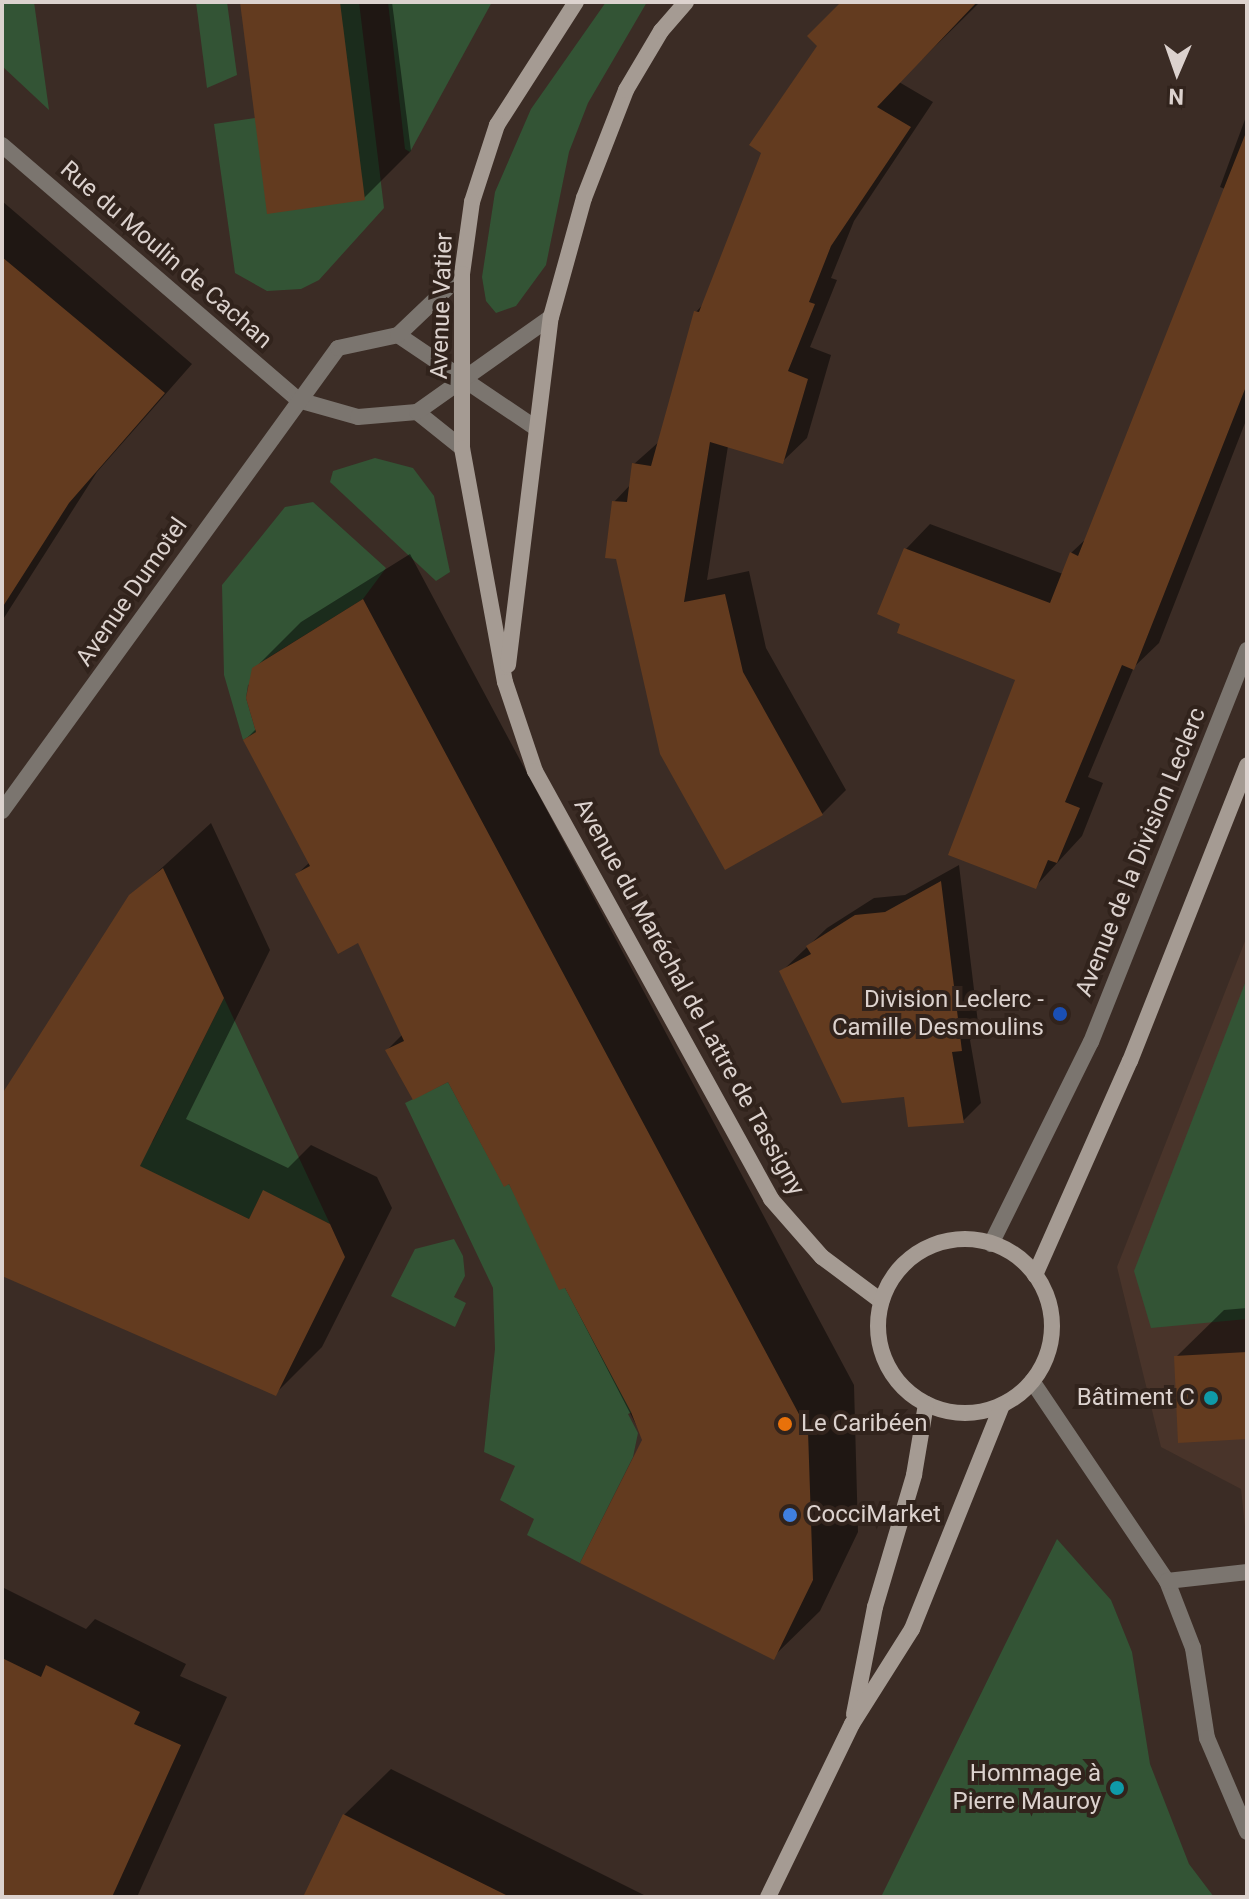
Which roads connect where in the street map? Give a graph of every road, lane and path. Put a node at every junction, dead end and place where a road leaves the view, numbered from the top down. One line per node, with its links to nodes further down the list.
1 (576, 2): 4 (main road, Avenue Vatier)
2 (686, 2): 5 (main road)
3 (2, 145): 8 (street, Rue du Moulin de Cachan)
4 (462, 274): 6 (street); 7 (main road, Avenue Vatier)
5 (551, 317): 7 (street); 10 (main road, Avenue du Maréchal de Lattre de Tassigny)
6 (398, 335): 7 (street); 8 (street, Avenue Dumotel)
7 (463, 379): 9 (street); 10 (street); 11 (main road, Avenue Vatier)
8 (298, 400): 9 (street); 15 (street, Avenue Dumotel)
9 (417, 412): 11 (street)
10 (536, 428): 13 (main road, Avenue du Maréchal de Lattre de Tassigny)
11 (462, 448): 13 (main road, Avenue du Maréchal de Lattre de Tassigny)
12 (1247, 650): 16 (street, Avenue de la Division Leclerc)
13 (505, 682): 18 (main road, Avenue du Maréchal de Lattre de Tassigny)
14 (1247, 765): 17 (main road)
15 (2, 811)
16 (991, 1244): 17 (main road); 18 (main road)
17 (1035, 1275): 19 (main road)
18 (881, 1301): 20 (main road)
19 (1032, 1381): 21 (main road); 23 (street)
20 (926, 1404): 21 (main road); 24 (main road)
21 (1002, 1405): 24 (main road)
22 (1247, 1572): 23 (street)
23 (1167, 1581): 25 (street)
24 (852, 1724): 26 (main road)
25 (1247, 1832)
26 (768, 1897)

